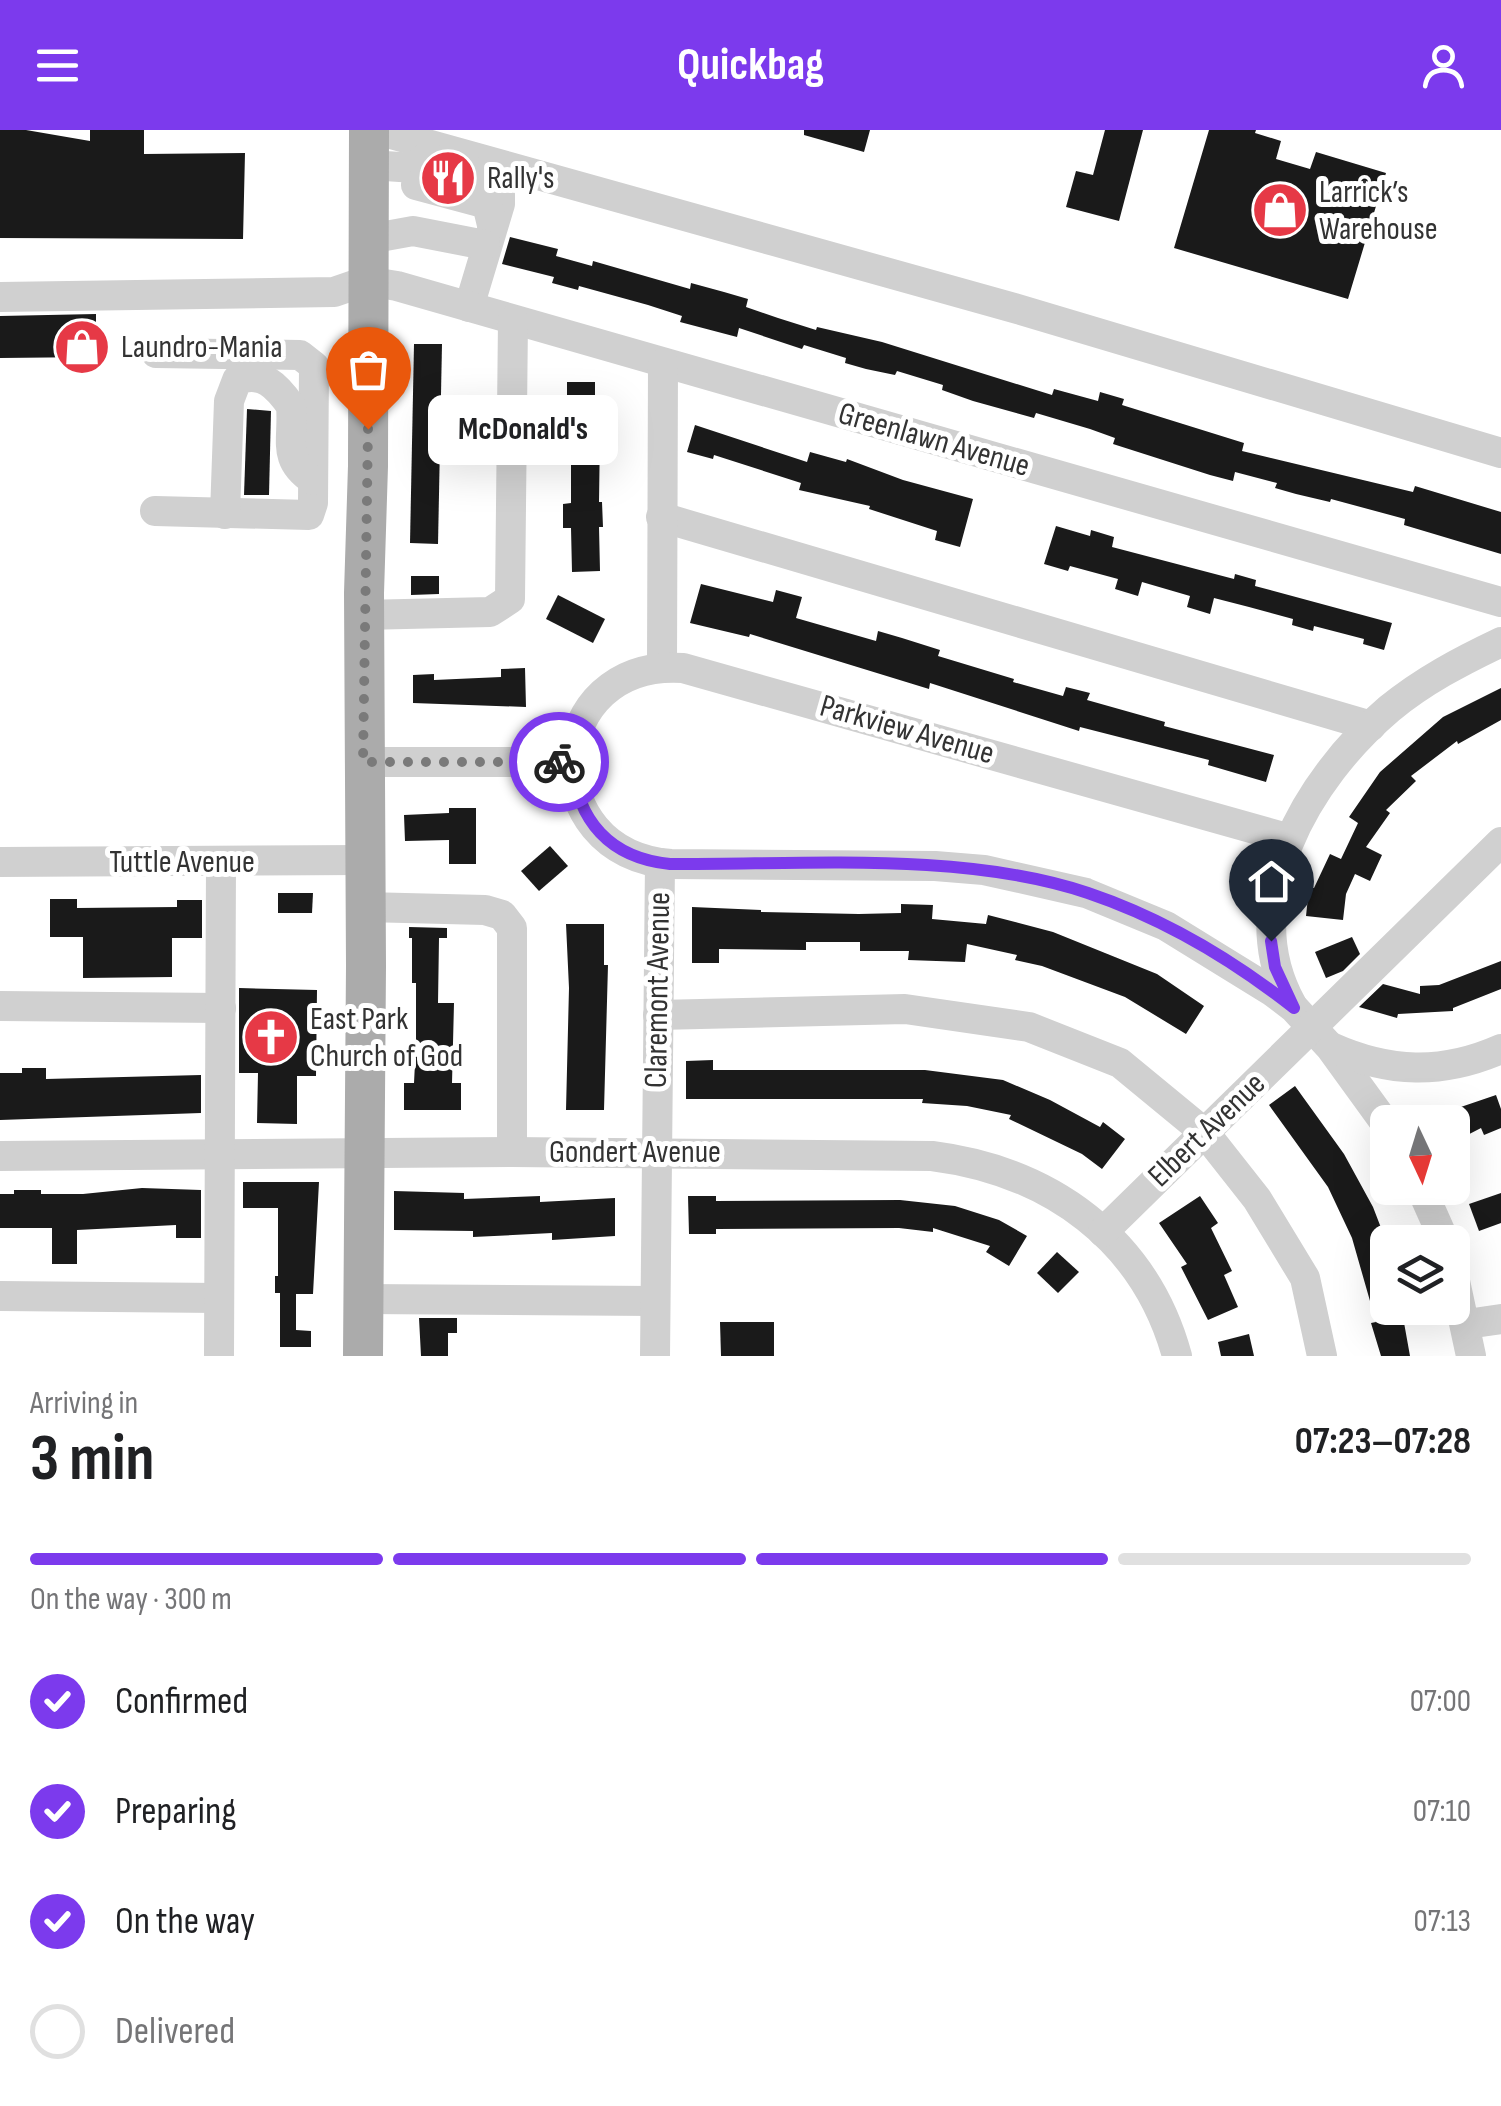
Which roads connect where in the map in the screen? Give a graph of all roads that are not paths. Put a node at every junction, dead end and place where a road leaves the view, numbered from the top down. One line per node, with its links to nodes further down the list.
1 (372, 142): 2 (street); 5 (main road); 14 (street)
2 (416, 177): 3 (street); 4 (street)
3 (413, 230): 4 (street); 5 (street)
4 (488, 235): 8 (street)
5 (369, 239): 6 (main road)
6 (366, 281): 7 (street); 8 (street, Greenlawn Avenue); 20 (main road)
7 (0, 297)
8 (469, 307): 9 (street, Greenlawn Avenue)
9 (513, 320): 12 (street, Greenlawn Avenue); 20 (street)
10 (156, 353): 11 (street)
11 (216, 354): 13 (street); 15 (street)
12 (663, 363): 18 (street); 19 (street, Greenlawn Avenue)
13 (227, 423): 15 (street); 17 (street)
14 (1501, 452)
15 (313, 480): 17 (street)
16 (156, 512): 17 (street)
17 (225, 514)
18 (661, 517): 22 (street); 23 (street)
19 (1501, 602)
20 (364, 615): 24 (main road)
21 (1501, 642): 23 (street)
22 (662, 666): 25 (street, Parkview Avenue); 26 (street, Parkview Avenue)
23 (1371, 726): 26 (street)
24 (363, 762): 25 (street); 28 (main road)
25 (572, 762): 31 (street)
26 (1290, 839): 36 (street)
27 (1501, 842): 36 (street, Elbert Avenue)
28 (364, 860): 30 (street, Tuttle Avenue); 32 (main road)
29 (0, 862): 30 (street, Tuttle Avenue)
30 (221, 862): 34 (street)
31 (660, 863): 35 (street, Claremont Avenue); 36 (street)
32 (365, 907): 40 (street); 42 (main road)
33 (0, 1006): 34 (street)
34 (221, 1008): 44 (street)
35 (658, 1015): 39 (street); 41 (street, Claremont Avenue)
36 (1311, 1028): 37 (street); 38 (street); 39 (street, Elbert Avenue)
37 (1501, 1049)
38 (1371, 1105)
39 (1205, 1132): 45 (street, Elbert Avenue); 57 (street)
40 (512, 1152): 41 (street, Gondert Avenue); 42 (street, Gondert Avenue)
41 (656, 1152): 45 (street, Gondert Avenue); 49 (street, Claremont Avenue)
42 (364, 1154): 44 (street, Gondert Avenue); 48 (main road)
43 (0, 1156): 44 (street, Gondert Avenue)
44 (220, 1156): 47 (street)
45 (1104, 1232): 56 (street, Gondert Avenue)
46 (0, 1296): 47 (street)
47 (219, 1298): 53 (street)
48 (364, 1300): 49 (street); 54 (main road)
49 (656, 1301): 55 (street, Claremont Avenue)
50 (1501, 1319): 51 (street)
51 (1470, 1323)
52 (1466, 1325): 58 (street)
53 (219, 1356)
54 (364, 1356)
55 (655, 1356)
56 (1177, 1356)
57 (1322, 1356)
58 (1471, 1356)

